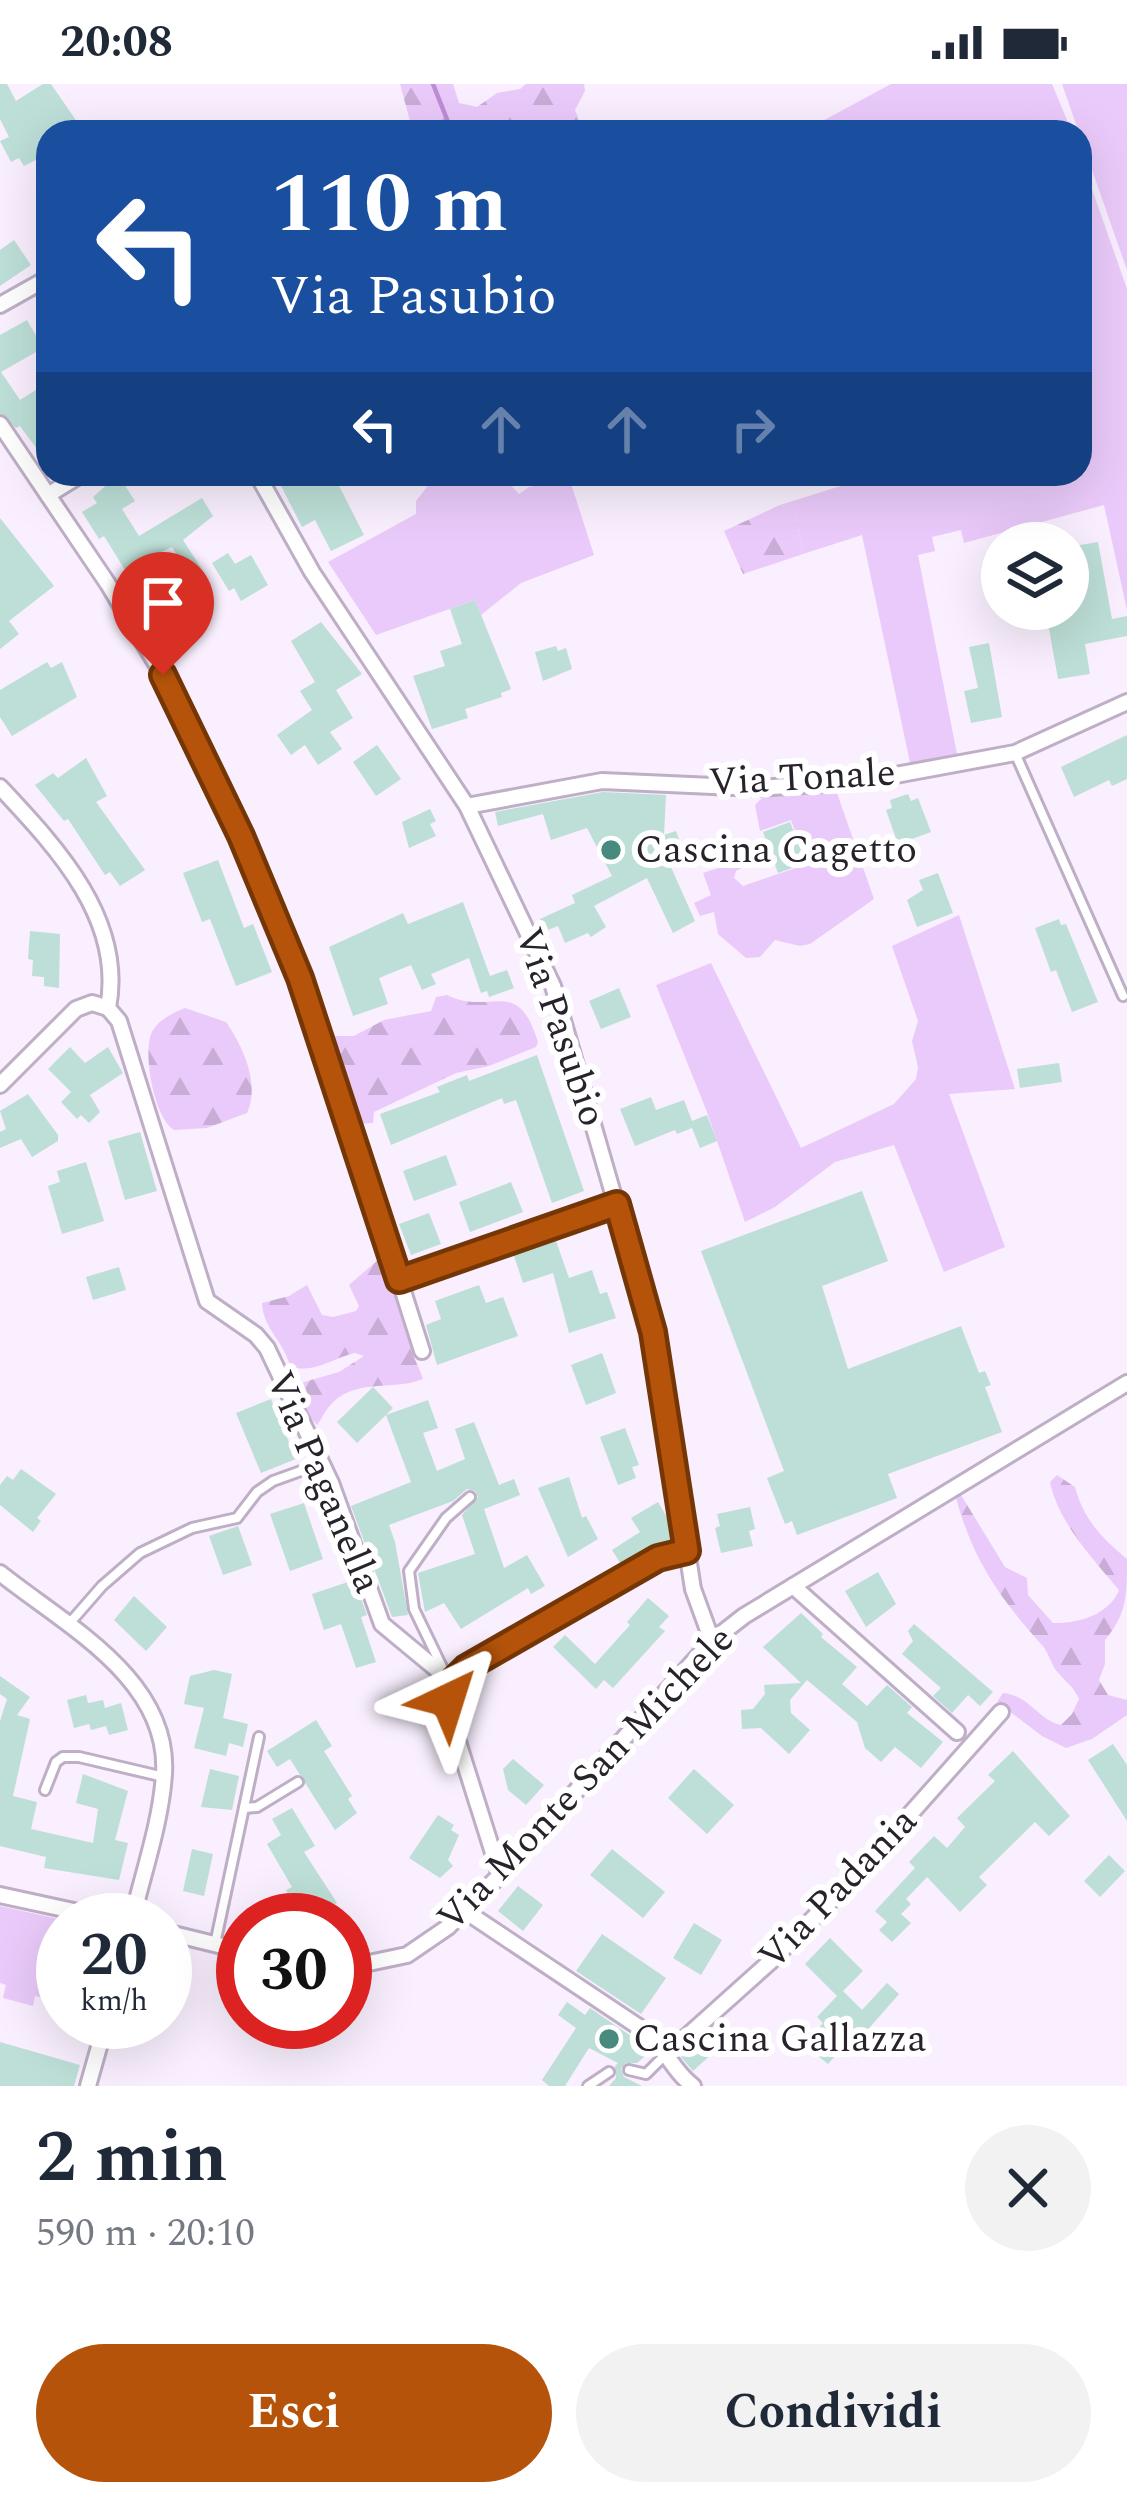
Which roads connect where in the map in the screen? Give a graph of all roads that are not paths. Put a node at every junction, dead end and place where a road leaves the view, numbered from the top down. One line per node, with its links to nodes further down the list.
1 (36, 285): 2 (street)
2 (0, 305)
3 (0, 424): 4 (street)
4 (36, 477)
5 (42, 486): 8 (street)
6 (63, 486): 8 (street)
7 (263, 486): 12 (street, Via Pasubio)
8 (48, 495): 18 (street)
9 (1127, 702): 10 (street, Via Tonale)
10 (1015, 753): 12 (street, Via Tonale); 13 (lane)
11 (0, 788): 15 (street)
12 (467, 806): 17 (street, Via Pasubio)
13 (1123, 983): 14 (lane)
14 (1123, 997)
15 (108, 1008): 16 (street); 21 (street, Via Paganella)
16 (0, 1085)
17 (617, 1204): 18 (street); 23 (street, Via Pasubio)
18 (399, 1280): 19 (street)
19 (422, 1351)
20 (1127, 1383): 25 (street, Via Monte San Michele)
21 (322, 1464): 26 (lane); 28 (street, Via Paganella)
22 (470, 1497): 28 (lane, Via Paganella)
23 (687, 1551): 27 (street, Via Pasubio); 28 (street)
24 (0, 1573): 26 (street)
25 (793, 1586): 27 (street, Via Monte San Michele); 30 (street)
26 (67, 1626): 32 (street)
27 (712, 1640): 36 (street, Via Monte San Michele)
28 (452, 1682): 36 (street, Via Paganella)
29 (1001, 1712): 45 (street, Via Padania)
30 (957, 1732)
31 (259, 1737): 35 (lane)
32 (164, 1777): 34 (lane); 37 (street)
33 (298, 1783): 35 (lane)
34 (45, 1790)
35 (244, 1808): 42 (lane)
36 (500, 1876): 40 (street, Via Monte San Michele)
37 (138, 1893)
38 (0, 1894): 39 (street)
39 (36, 1902)
40 (464, 1911): 43 (street, Via Monte San Michele); 45 (street)
41 (192, 1939): 42 (street)
42 (214, 1944)
43 (372, 1962)
44 (98, 2049): 48 (street)
45 (664, 2056): 46 (lane); 50 (street)
46 (629, 2070)
47 (609, 2072): 49 (lane)
48 (88, 2086)
49 (587, 2086)
50 (693, 2086)

